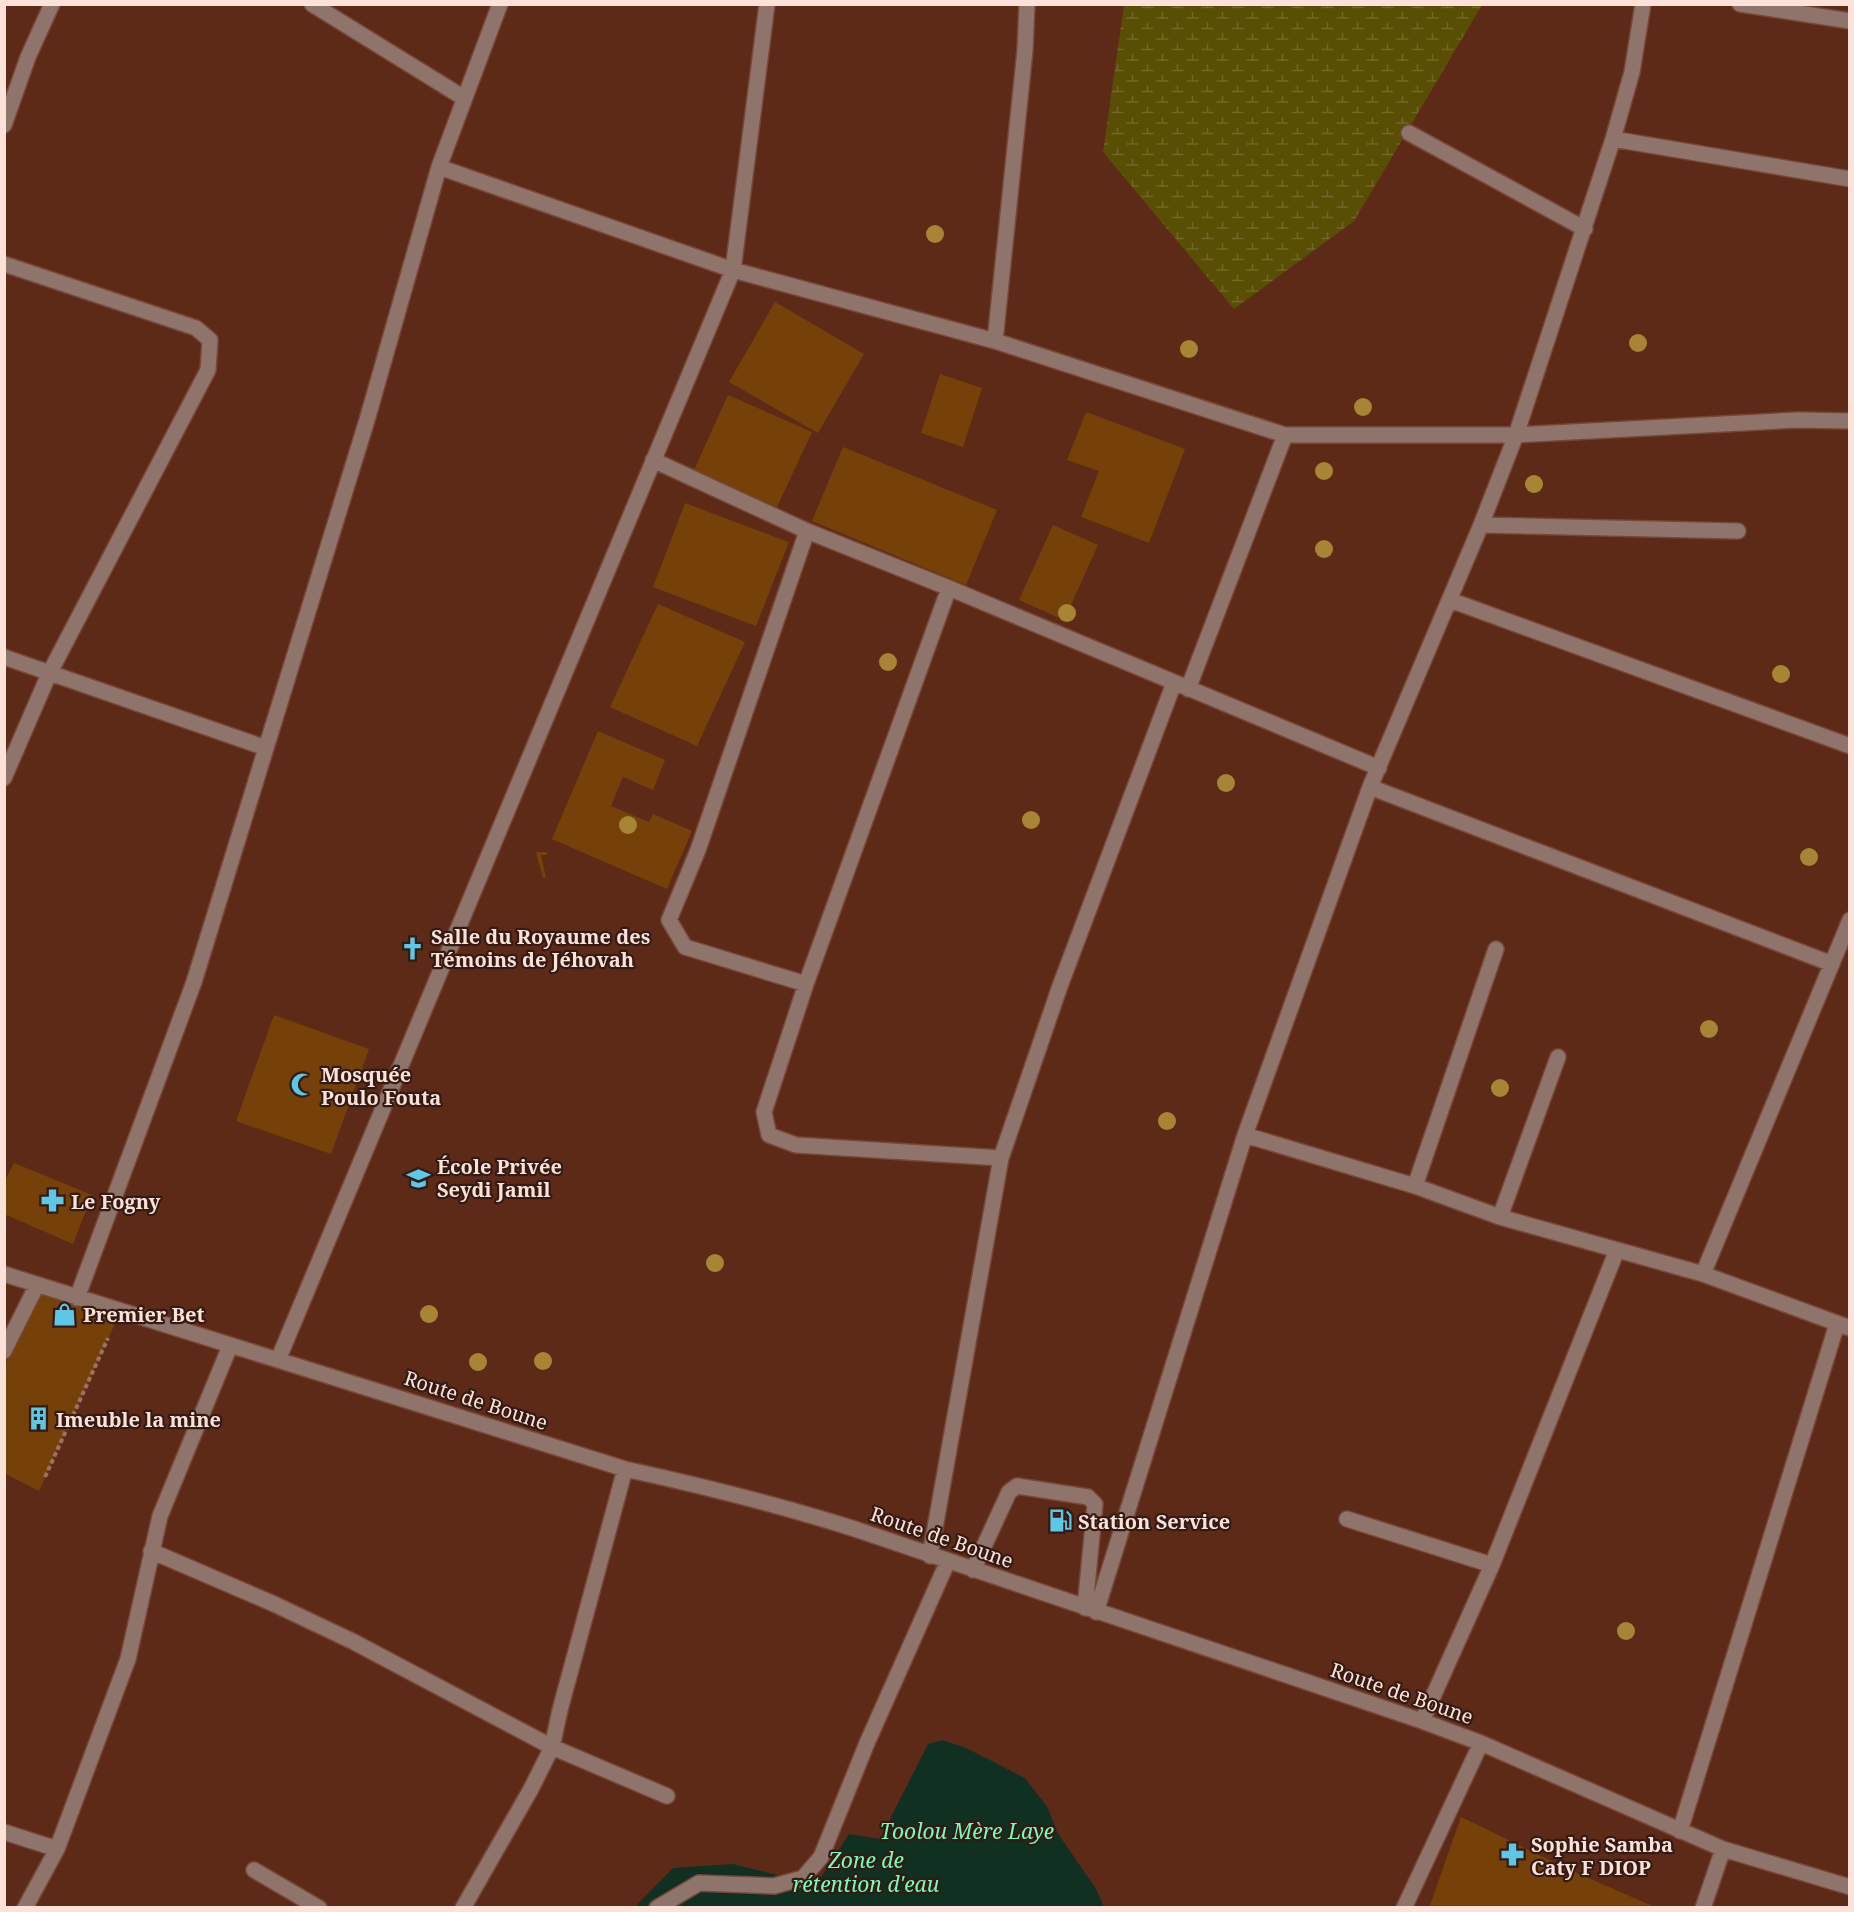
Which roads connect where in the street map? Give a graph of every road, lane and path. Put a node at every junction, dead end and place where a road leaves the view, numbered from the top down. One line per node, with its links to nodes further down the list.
1 (52, 4): 10 (street)
2 (312, 4): 9 (street)
3 (500, 4): 9 (street)
4 (766, 4): 17 (street)
5 (1027, 4): 18 (street)
6 (1643, 4): 12 (street)
7 (1740, 4): 8 (street)
8 (1850, 21)
9 (464, 98): 13 (street)
10 (4, 124)
11 (1409, 133): 15 (street)
12 (1613, 139): 14 (street); 15 (street)
13 (439, 167): 17 (street); 32 (street)
14 (1850, 179)
15 (1585, 229): 21 (street)
16 (4, 264): 29 (street)
17 (733, 270): 18 (street); 22 (street)
18 (995, 341): 20 (street)
19 (1850, 421): 21 (street)
20 (1285, 435): 21 (street); 30 (street)
21 (1516, 435): 23 (street)
22 (652, 460): 24 (street); 54 (street)
23 (1481, 525): 25 (street); 27 (street)
24 (807, 531): 26 (street); 39 (street)
25 (1738, 531)
26 (949, 588): 30 (street); 39 (street)
27 (1450, 600): 31 (street); 33 (street)
28 (4, 657): 29 (street)
29 (49, 674): 32 (street); 34 (street)
30 (1181, 686): 33 (street); 42 (street)
31 (1850, 746)
32 (266, 748): 49 (street)
33 (1379, 768): 35 (street)
34 (4, 778)
35 (1370, 787): 38 (street); 41 (street)
36 (1850, 920): 38 (street)
37 (1496, 949): 43 (street)
38 (1832, 964): 46 (street)
39 (806, 984): 42 (street)
40 (1558, 1057): 44 (street)
41 (1245, 1135): 43 (street); 63 (street)
42 (1001, 1158): 59 (street)
43 (1415, 1186): 44 (street)
44 (1500, 1217): 45 (street)
45 (1617, 1250): 46 (street); 61 (street)
46 (1702, 1274): 50 (street)
47 (4, 1275): 48 (street, Route de Boune)
48 (37, 1285): 49 (street, Route de Boune); 53 (street)
49 (77, 1298): 52 (street, Route de Boune)
50 (1844, 1326): 68 (street)
51 (113, 1328): 56 (path)
52 (230, 1346): 54 (street, Route de Boune); 58 (street)
53 (4, 1351)
54 (279, 1360): 55 (street, Route de Boune)
55 (625, 1469): 59 (street, Route de Boune); 66 (street)
56 (45, 1477)
57 (1347, 1519): 61 (street)
58 (151, 1551): 66 (street); 70 (street)
59 (930, 1556): 60 (street, Route de Boune)
60 (948, 1561): 62 (street, Route de Boune); 77 (street)
61 (1492, 1565): 64 (street)
62 (973, 1570): 63 (street, Route de Boune); 63 (street)
63 (1090, 1610): 64 (street, Route de Boune)
64 (1422, 1721): 65 (street, Route de Boune)
65 (1481, 1743): 68 (street, Route de Boune); 78 (street)
66 (552, 1747): 67 (street); 76 (street)
67 (667, 1796)
68 (1680, 1831): 71 (street, Route de Boune)
69 (4, 1832): 70 (street)
70 (57, 1849): 74 (street)
71 (1723, 1849): 73 (street, Route de Boune); 79 (street)
72 (254, 1870): 75 (street)
73 (1850, 1887)
74 (26, 1908)
75 (319, 1908)
76 (463, 1908)
77 (657, 1908)
78 (1404, 1908)
79 (1703, 1908)

